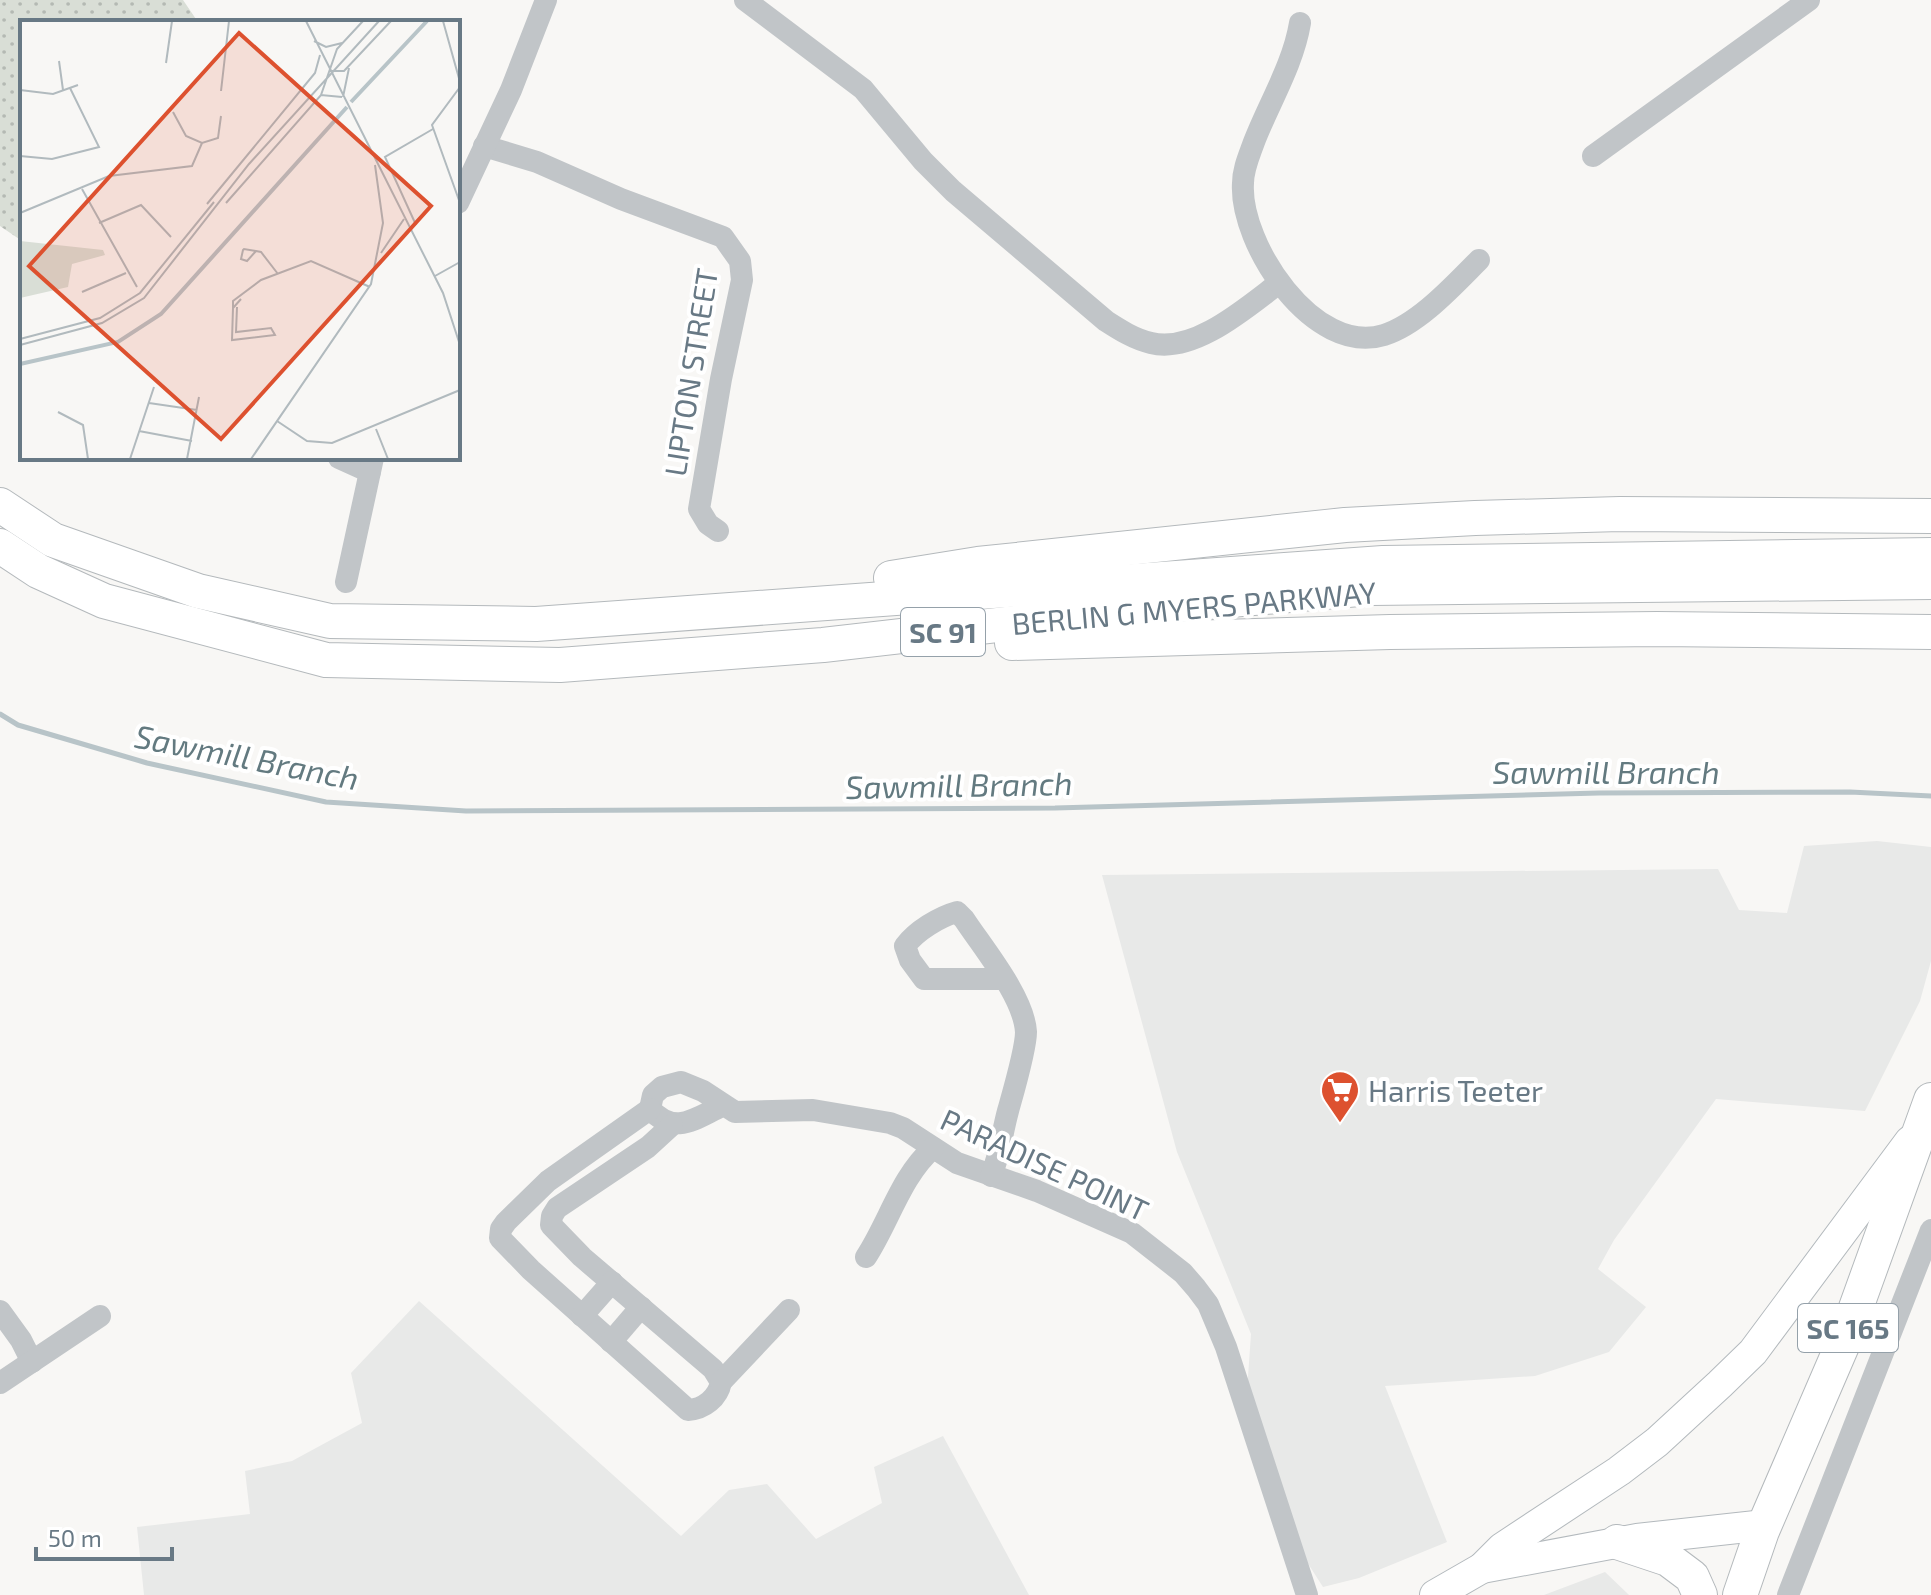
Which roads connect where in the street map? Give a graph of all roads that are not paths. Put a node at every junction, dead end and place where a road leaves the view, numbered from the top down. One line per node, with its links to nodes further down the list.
1 (546, 0): 5 (street)
2 (745, 0): 9 (street)
3 (1809, 0): 6 (street)
4 (1300, 23): 9 (street)
5 (484, 146): 7 (street); 14 (street, LIPTON STREET)
6 (1593, 156)
7 (460, 199)
8 (1479, 260): 9 (street)
9 (1279, 283)
10 (348, 460): 11 (street)
11 (372, 465): 19 (street)
12 (0, 505): 15 (main road, BERLIN G MYERS PARKWAY / SC 91)
13 (1931, 516): 20 (main road)
14 (718, 531)
15 (53, 540): 18 (main road); 20 (main road, BERLIN G MYERS PARKWAY / SC 91)
16 (0, 546): 18 (main road, BERLIN G MYERS PARKWAY / SC 91)
17 (1918, 568): 20 (main road, BERLIN G MYERS PARKWAY / SC 91); 22 (main road, BERLIN G MYERS PARKWAY / SC 91)
18 (38, 571): 22 (main road, BERLIN G MYERS PARKWAY / SC 91)
19 (346, 582)
20 (668, 613)
21 (1931, 632): 22 (main road)
22 (823, 645)
23 (1003, 979): 29 (street)
24 (722, 1106): 25 (street, PARADISE POINT); 27 (street); 28 (street, PARADISE POINT)
25 (650, 1109): 27 (street); 37 (street, PARADISE POINT)
26 (1926, 1114): 42 (main road, SC 165); 44 (main road, SC 165)
27 (672, 1125): 32 (street)
28 (933, 1148): 29 (street, PARADISE POINT); 31 (street)
29 (991, 1176): 45 (street, PARADISE POINT)
30 (1931, 1230): 49 (street)
31 (866, 1257)
32 (612, 1282): 33 (street); 37 (street)
33 (641, 1307): 38 (street); 40 (street)
34 (789, 1310): 40 (street)
35 (0, 1311): 39 (street)
36 (100, 1316): 39 (street)
37 (582, 1316): 38 (street)
38 (611, 1342): 40 (street)
39 (32, 1362): 41 (street)
40 (721, 1382)
41 (0, 1383)
42 (1765, 1525): 43 (main road, SC 165); 48 (main road)
43 (1617, 1542): 44 (main road, SC 165); 47 (main road)
44 (1482, 1568): 46 (main road, SC 165)
45 (1307, 1595)
46 (1435, 1595)
47 (1700, 1595)
48 (1740, 1595)
49 (1788, 1595)

